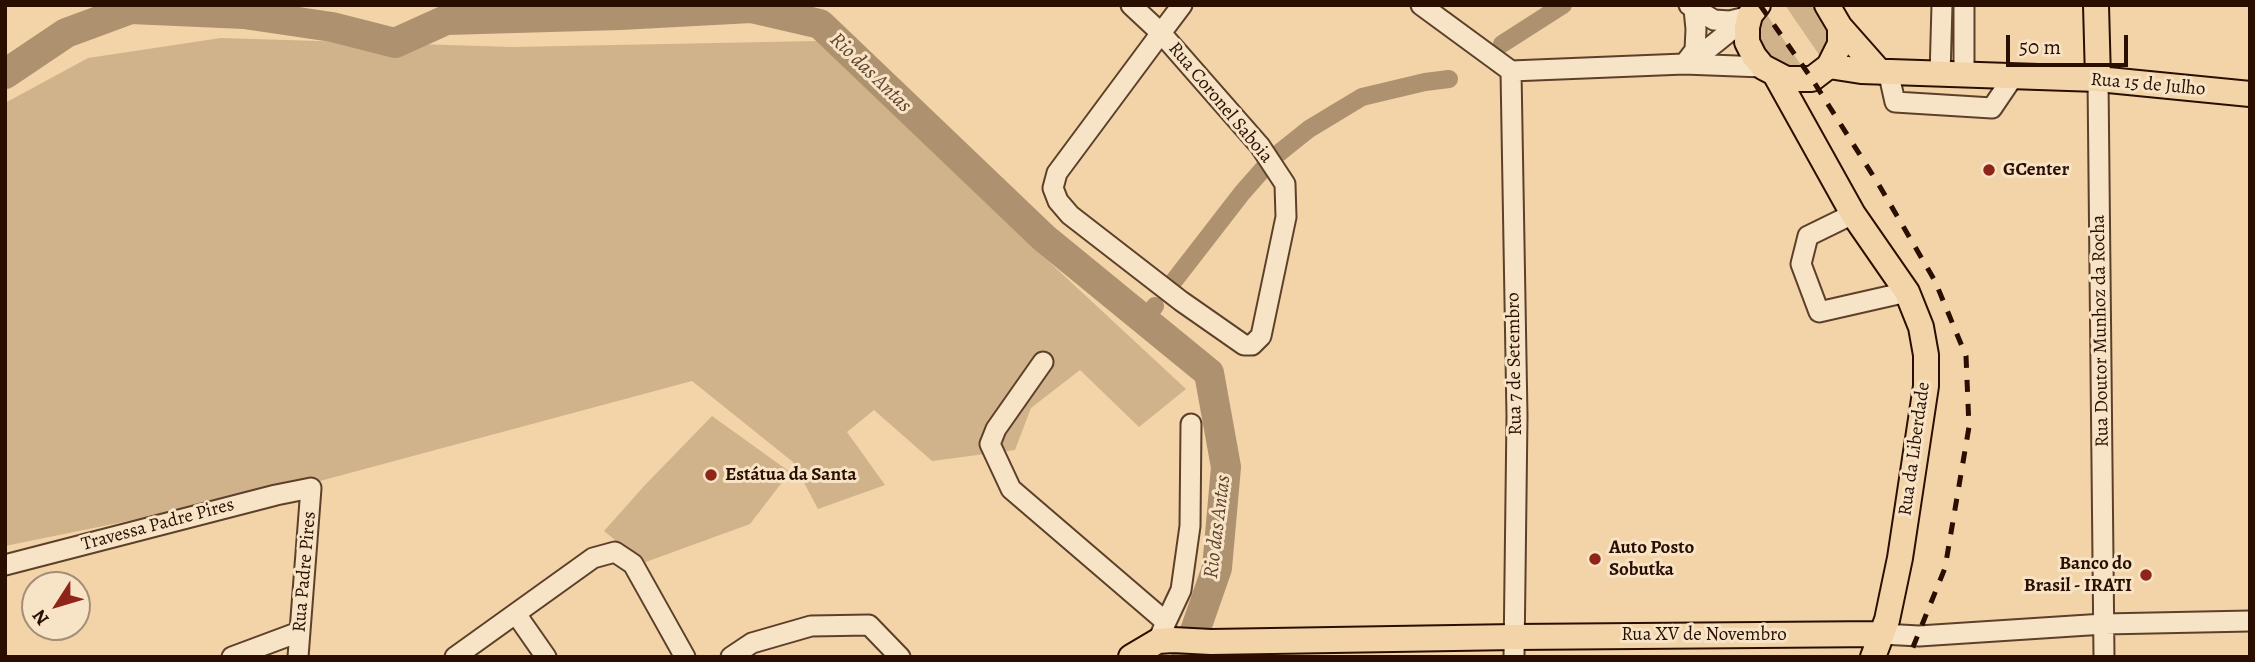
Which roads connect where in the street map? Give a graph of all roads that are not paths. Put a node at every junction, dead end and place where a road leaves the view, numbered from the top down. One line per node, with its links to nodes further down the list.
1 (1131, 5): 11 (street, Rua Coronel Saboia)
2 (1182, 5): 11 (street)
3 (1422, 5): 13 (street)
4 (1827, 5): 10 (main road)
5 (1942, 5): 17 (street)
6 (1964, 5): 17 (street)
7 (2096, 5): 19 (main road, Rua Doutor Munhoz da Rocha)
8 (1691, 7): 9 (street); 12 (street)
9 (1755, 9): 12 (street); 14 (main road, Rua da Liberdade)
10 (1840, 27): 15 (main road); 16 (main road, Rua da Liberdade)
11 (1161, 33): 11 (street, Rua Coronel Saboia)
12 (1684, 64): 13 (street); 14 (street)
13 (1511, 71): 34 (street, Rua 7 de Setembro)
14 (1769, 71): 16 (main road, Rua 15 de Julho); 21 (main road, Rua da Liberdade)
15 (1883, 71): 16 (main road, Rua 15 de Julho); 17 (main road, Rua 15 de Julho); 18 (street)
16 (1820, 73): 21 (main road, Rua da Liberdade)
17 (1952, 75): 18 (main road, Rua 15 de Julho)
18 (2014, 77): 19 (main road, Rua 15 de Julho)
19 (2098, 79): 20 (main road, Rua 15 de Julho); 30 (street, Rua Doutor Munhoz da Rocha)
20 (2250, 94)
21 (1812, 143): 22 (main road, Rua da Liberdade)
22 (1853, 214): 23 (main road, Rua da Liberdade); 23 (street)
23 (1907, 292): 33 (main road, Rua da Liberdade)
24 (1043, 362): 32 (street)
25 (1191, 424): 32 (street)
26 (311, 488): 27 (street, Travessa Padre Pires); 31 (street, Rua Padre Pires)
27 (5, 565)
28 (516, 614): 37 (street); 38 (street); 39 (street)
29 (2250, 621): 30 (street, Rua XV de Novembro)
30 (2104, 624): 33 (street, Rua XV de Novembro); 43 (street, Rua Doutor Munhoz da Rocha)
31 (299, 632): 35 (street); 36 (street, Rua Padre Pires)
32 (1166, 634): 34 (main road, Rua XV de Novembro); 42 (main road)
33 (1878, 645): 34 (main road, Rua XV de Novembro)
34 (1514, 647)
35 (232, 657)
36 (298, 657)
37 (455, 657)
38 (546, 657)
39 (685, 657)
40 (731, 657): 41 (street)
41 (900, 657)
42 (1131, 657)
43 (2104, 657)

